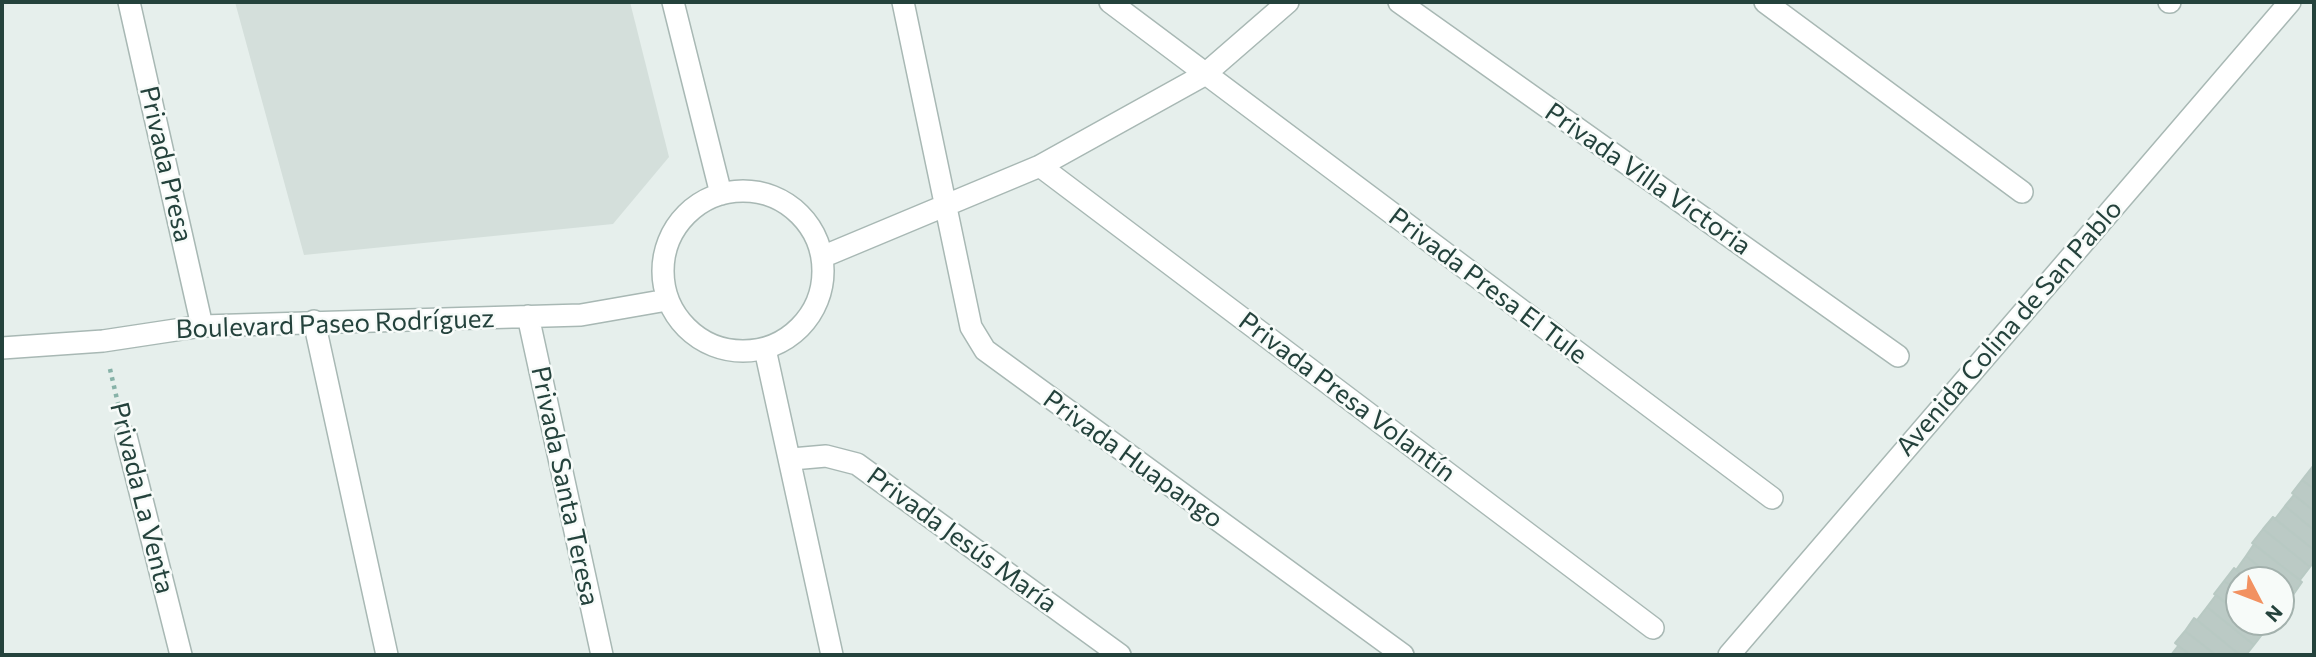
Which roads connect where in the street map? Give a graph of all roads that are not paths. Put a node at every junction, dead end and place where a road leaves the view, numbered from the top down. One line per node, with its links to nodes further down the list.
1 (130, 2): 18 (street, Privada Presa)
2 (673, 2): 12 (street)
3 (903, 2): 13 (street, Privada Huapango)
4 (1110, 2): 9 (street, Privada Presa El Tule)
5 (1288, 2): 9 (street)
6 (1399, 2): 21 (street, Privada Villa Victoria)
7 (1765, 2): 11 (street)
8 (2290, 2): 32 (street, Avenida Colina de San Pablo)
9 (1204, 75): 10 (street); 24 (street, Privada Presa El Tule)
10 (1040, 166): 13 (street); 25 (street, Privada Presa Volantín)
11 (2022, 192)
12 (721, 194): 14 (street); 15 (street)
13 (945, 206): 14 (street); 31 (street, Privada Huapango)
14 (822, 257): 20 (street)
15 (667, 300): 16 (street, Boulevard Paseo Rodríguez); 20 (street)
16 (528, 316): 17 (street, Boulevard Paseo Rodríguez); 28 (street, Privada Santa Teresa)
17 (314, 321): 18 (street, Boulevard Paseo Rodríguez); 27 (street)
18 (202, 326): 19 (street, Boulevard Paseo Rodríguez)
19 (2, 346)
20 (765, 349): 23 (street)
21 (1898, 356)
22 (126, 436): 26 (street, Privada La Venta)
23 (792, 459): 29 (street); 30 (street, Privada Jesús María)
24 (1772, 498)
25 (1653, 628)
26 (181, 655)
27 (387, 655)
28 (602, 655)
29 (832, 655)
30 (1120, 655)
31 (1402, 655)
32 (1729, 655)

